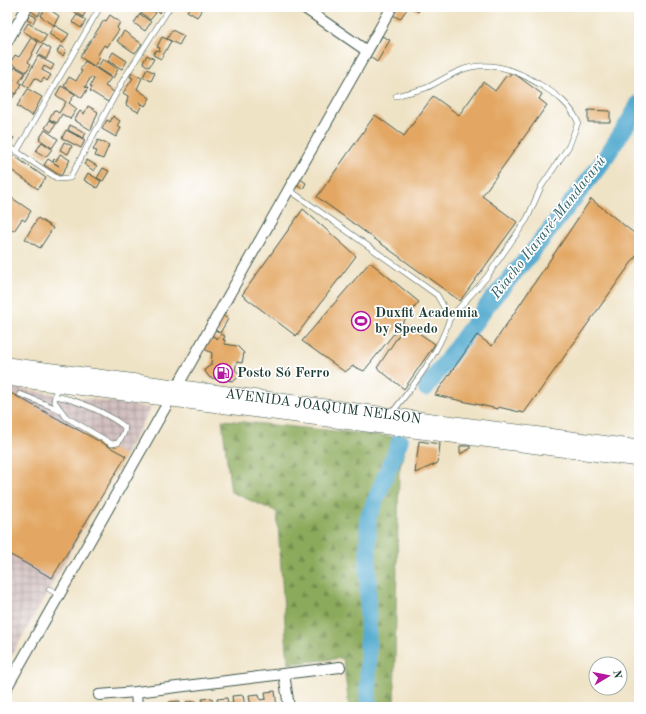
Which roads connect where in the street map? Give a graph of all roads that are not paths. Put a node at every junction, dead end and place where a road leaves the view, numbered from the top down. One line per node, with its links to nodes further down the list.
1 (27, 7): 6 (street)
2 (100, 7): 10 (lane)
3 (170, 7): 10 (lane)
4 (303, 7): 7 (street)
5 (392, 7): 7 (street)
6 (7, 42)
7 (367, 51): 11 (street)
8 (396, 96): 12 (lane)
9 (7, 145): 10 (lane)
10 (17, 151)
11 (288, 188): 12 (lane); 16 (street)
12 (450, 318): 19 (lane)
13 (7, 365): 16 (main road, AVENIDA JOAQUIM NELSON)
14 (7, 378): 15 (main road, AVENIDA JOAQUIM NELSON)
15 (56, 390): 16 (main road, AVENIDA JOAQUIM NELSON); 18 (lane); 18 (lane)
16 (173, 393): 19 (main road, AVENIDA JOAQUIM NELSON); 20 (main road, AVENIDA JOAQUIM NELSON); 25 (street)
17 (20, 394): 18 (lane)
18 (60, 410)
19 (390, 415): 20 (main road, AVENIDA JOAQUIM NELSON)
20 (455, 429): 21 (main road, AVENIDA JOAQUIM NELSON)
21 (484, 433): 22 (main road, AVENIDA JOAQUIM NELSON); 23 (main road, AVENIDA JOAQUIM NELSON)
22 (639, 448)
23 (639, 459)
24 (49, 589): 25 (lane)
25 (59, 595): 28 (street)
26 (340, 668): 27 (street)
27 (284, 674): 29 (street); 32 (street)
28 (7, 687)
29 (136, 692): 30 (street); 31 (street)
30 (99, 695)
31 (138, 707)
32 (289, 707)

